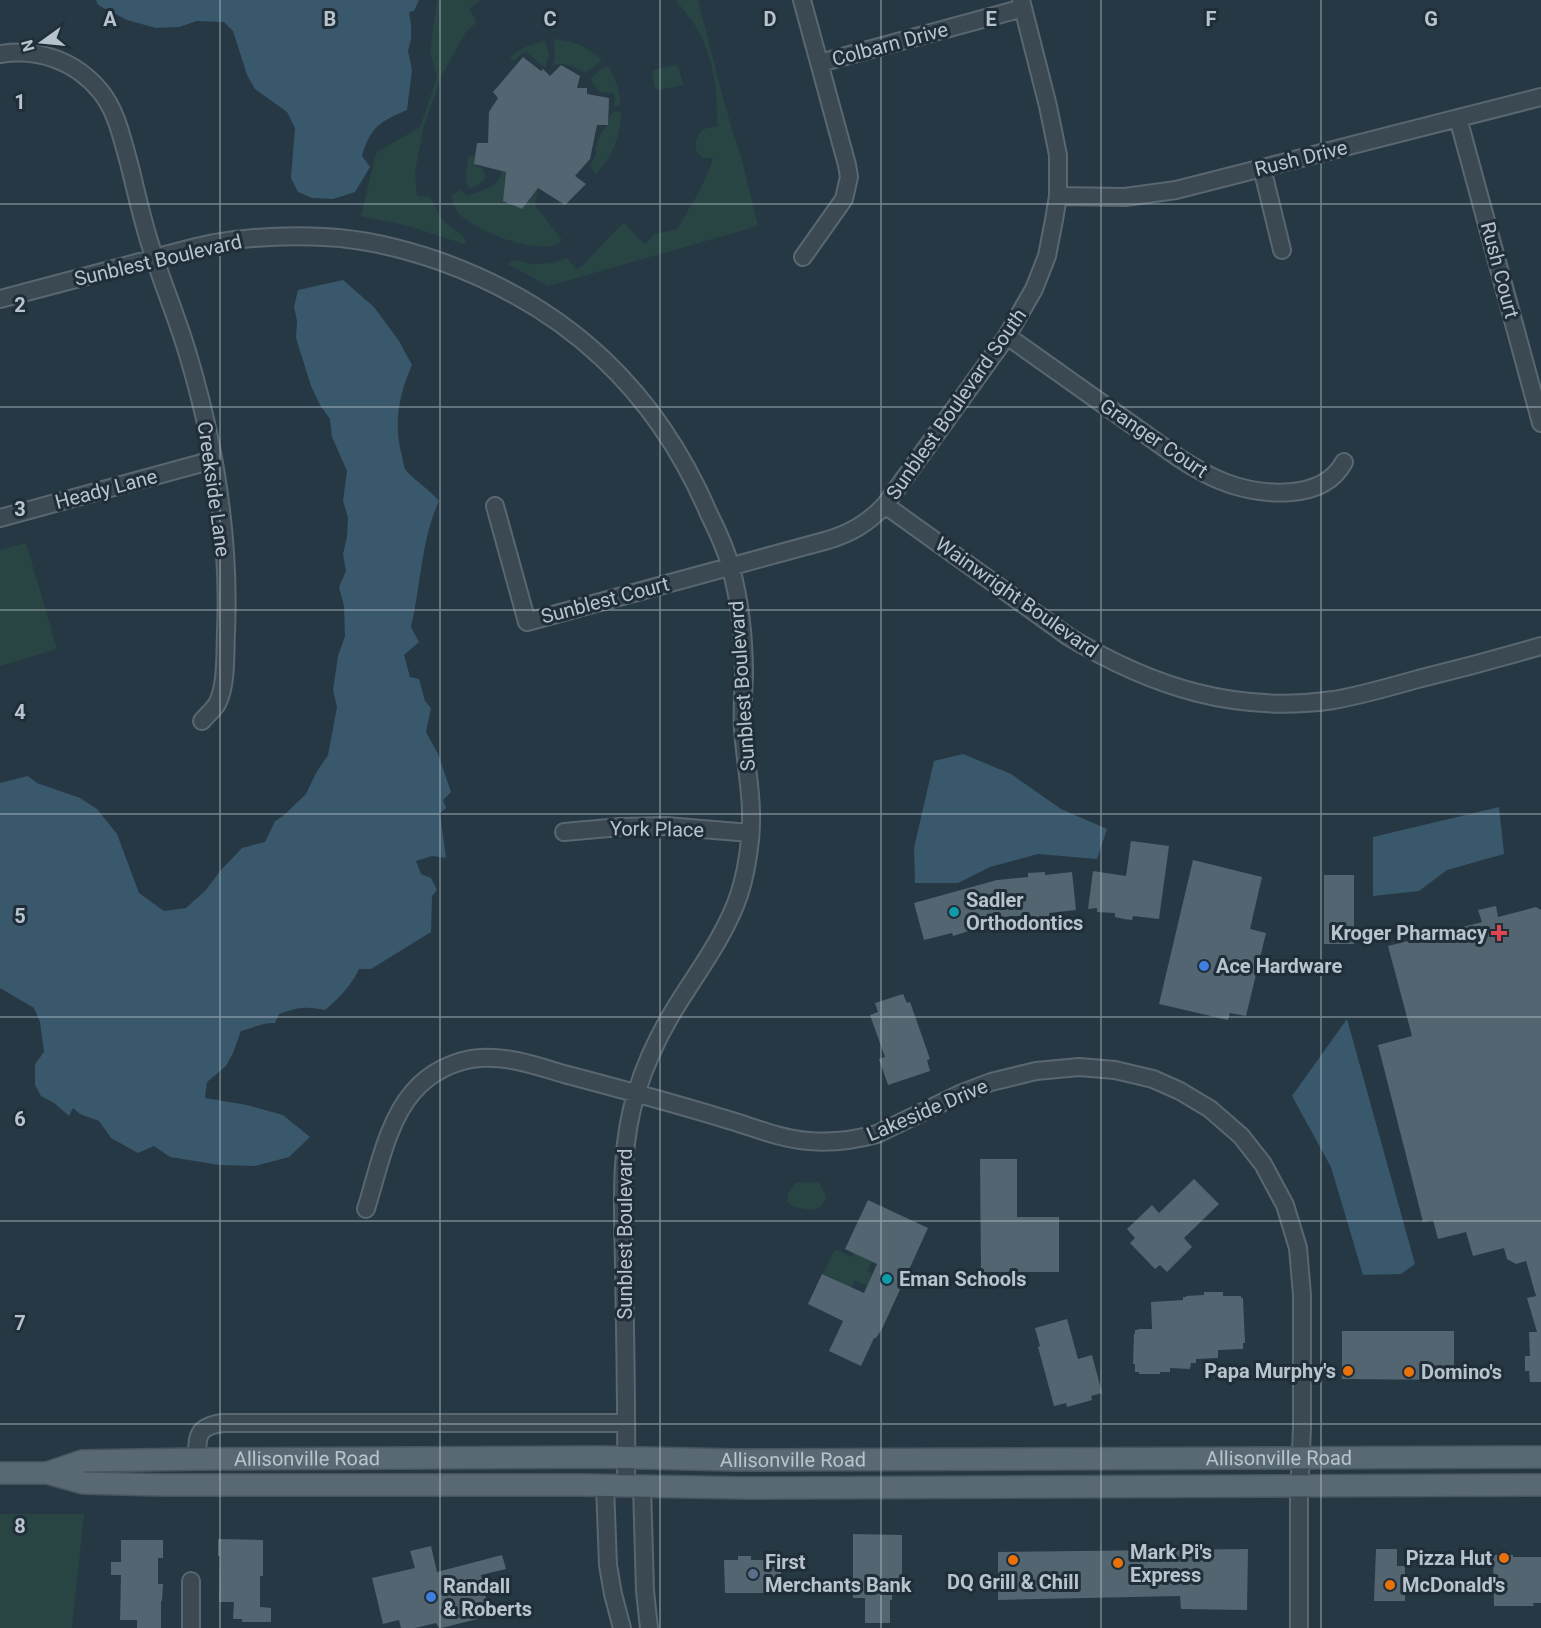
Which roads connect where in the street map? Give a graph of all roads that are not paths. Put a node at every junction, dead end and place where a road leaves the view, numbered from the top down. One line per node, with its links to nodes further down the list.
1 (802, 0): 4 (street, Colbarn Drive)
2 (1022, 4): 4 (street, Colbarn Drive); 8 (street, Sunblest Boulevard South)
3 (0, 54): 10 (street, Creekside Lane)
4 (819, 63): 11 (street)
5 (1541, 97): 6 (street, Rush Drive)
6 (1458, 118): 7 (street, Rush Drive); 14 (street, Rush Court)
7 (1262, 168): 8 (street, Rush Drive); 9 (street)
8 (1058, 196): 13 (street, Sunblest Boulevard South)
9 (1282, 250)
10 (154, 258): 12 (street, Sunblest Boulevard); 15 (street, Creekside Lane); 20 (street, Sunblest Boulevard)
11 (803, 258)
12 (0, 299)
13 (1007, 336): 16 (street, Granger Court); 17 (street, Sunblest Boulevard South)
14 (1541, 423)
15 (213, 460): 19 (street, Heady Lane); 22 (street, Creekside Lane)
16 (1344, 462)
17 (885, 505): 20 (street, Sunblest Boulevard South); 21 (street, Wainwright Boulevard)
18 (495, 506): 20 (street, Sunblest Court)
19 (0, 518)
20 (730, 566): 24 (street, Sunblest Boulevard)
21 (1541, 646)
22 (202, 721)
23 (564, 832): 24 (street, York Place)
24 (750, 834): 25 (street, Sunblest Boulevard)
25 (636, 1093): 26 (street, Lakeside Drive); 27 (street, Sunblest Boulevard); 28 (street, Lakeside Drive)
26 (366, 1209)
27 (626, 1423): 30 (street, Sunblest Boulevard); 31 (street)
28 (1300, 1452): 29 (main road, Allisonville Road); 30 (main road, Allisonville Road); 34 (street, Lakeside Drive)
29 (1541, 1457)
30 (627, 1458): 31 (main road, Allisonville Road); 37 (street, Sunblest Boulevard)
31 (197, 1459): 33 (main road, Allisonville Road)
32 (0, 1473): 33 (main road, Allisonville Road)
33 (47, 1473): 36 (main road, Allisonville Road)
34 (1299, 1485): 35 (main road, Allisonville Road); 37 (main road, Allisonville Road); 42 (street, Lakeside Drive)
35 (1541, 1485)
36 (604, 1486): 37 (main road, Allisonville Road); 40 (street)
37 (634, 1486): 41 (street, Sunblest Boulevard)
38 (191, 1581): 39 (street)
39 (191, 1628)
40 (622, 1628)
41 (649, 1628)
42 (1299, 1628)

